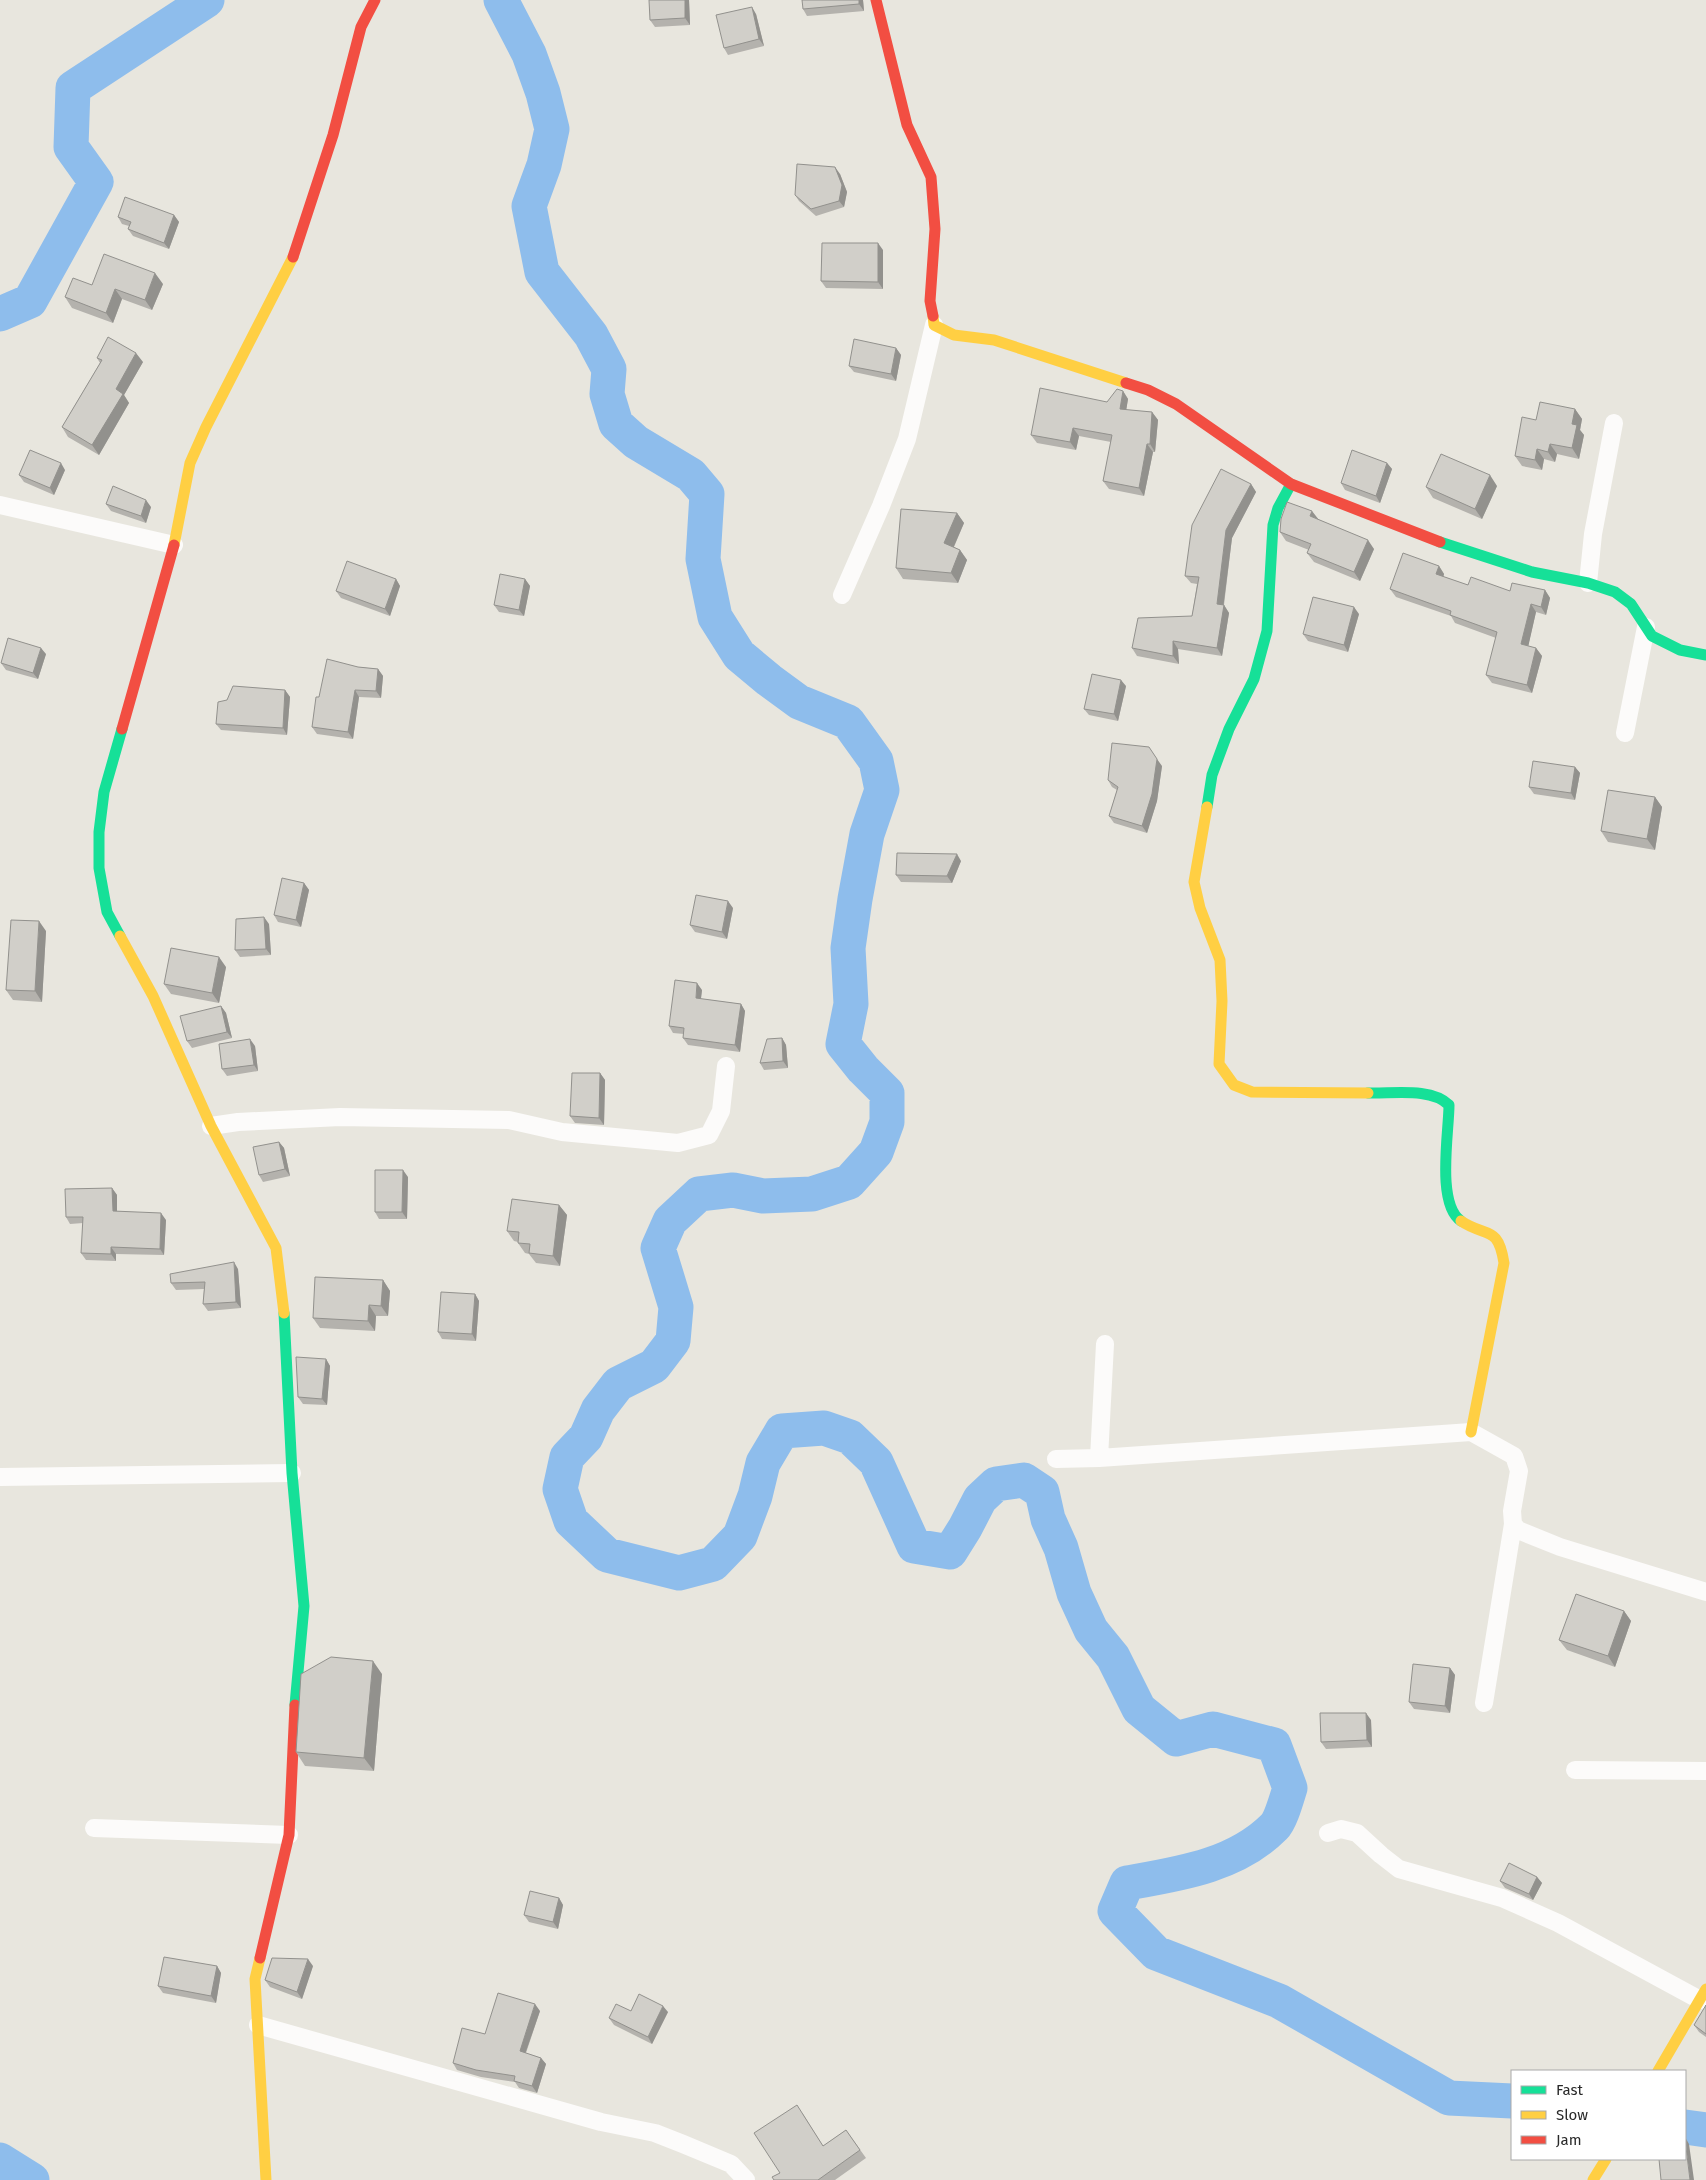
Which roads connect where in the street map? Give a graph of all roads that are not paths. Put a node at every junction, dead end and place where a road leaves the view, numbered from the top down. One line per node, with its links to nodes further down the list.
1 (375, 0): 7 (street)
2 (876, 0): 3 (street)
3 (934, 325): 5 (street); 9 (street)
4 (1614, 423): 8 (street)
5 (1291, 484): 8 (street); 16 (street)
6 (0, 505): 7 (street)
7 (174, 545): 14 (street)
8 (1588, 583): 10 (street)
9 (842, 595)
10 (1646, 627): 11 (street); 12 (street)
11 (1706, 655)
12 (1626, 733)
13 (726, 1066): 14 (street)
14 (211, 1126): 19 (street)
15 (1105, 1344): 18 (street)
16 (1471, 1432): 18 (street); 21 (street)
17 (1056, 1458): 18 (street)
18 (1100, 1458)
19 (292, 1473): 20 (street); 28 (street)
20 (0, 1477)
21 (1513, 1524): 22 (street); 23 (street)
22 (1706, 1592)
23 (1484, 1703)
24 (1575, 1770): 25 (street)
25 (1706, 1771)
26 (94, 1828): 28 (street)
27 (1328, 1833): 29 (street)
28 (289, 1835): 30 (street)
29 (1703, 1995): 31 (street)
30 (258, 2025): 33 (street); 34 (street)
31 (1658, 2070)
32 (1605, 2160): 35 (street)
33 (266, 2180)
34 (746, 2180)
35 (1594, 2180)

